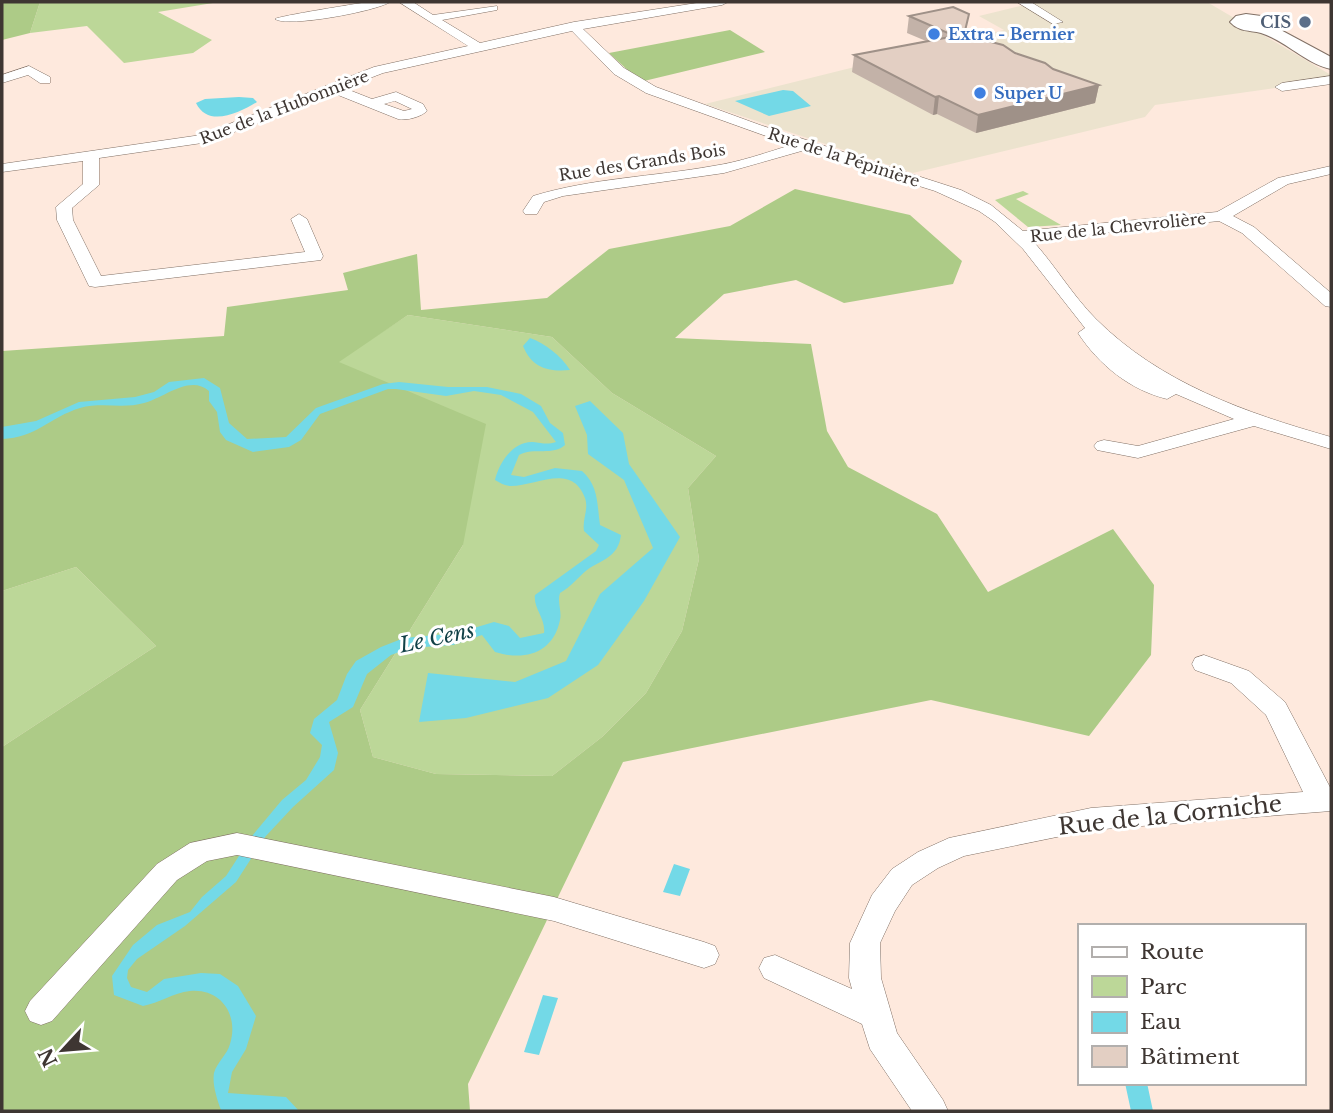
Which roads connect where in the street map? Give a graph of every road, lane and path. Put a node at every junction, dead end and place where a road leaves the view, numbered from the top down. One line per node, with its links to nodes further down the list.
1 (384, 2): 8 (street)
2 (405, 2): 7 (street)
3 (722, 2): 10 (street, Rue de la Hubonnière)
4 (1023, 2): 9 (street)
5 (1231, 6): 12 (main road)
6 (492, 7): 7 (street)
7 (434, 18): 11 (street)
8 (281, 19)
9 (1057, 22)
10 (574, 26): 11 (street, Rue de la Hubonnière); 19 (street, Rue de la Pépinière)
11 (476, 46): 17 (street, Rue de la Hubonnière)
12 (1331, 64)
13 (2, 79): 14 (street)
14 (45, 80)
15 (1331, 80): 16 (street)
16 (1282, 87)
17 (332, 88): 18 (street); 20 (street, Rue de la Hubonnière)
18 (372, 103)
19 (805, 145): 23 (street, Rue des Grands Bois); 26 (street, Rue de la Pépinière)
20 (93, 156): 21 (street); 25 (street)
21 (2, 167)
22 (1331, 170): 24 (street, Rue de la Chevrolière)
23 (531, 211)
24 (1221, 216): 26 (street, Rue de la Chevrolière); 27 (street)
25 (299, 219)
26 (1020, 236): 28 (street, Rue de la Pépinière)
27 (1331, 302)
28 (1257, 419): 29 (street, Rue de la Pépinière); 30 (street)
29 (1331, 443)
30 (1104, 446)
31 (1204, 664): 32 (street)
32 (1326, 800): 38 (street, Rue de la Corniche)
33 (237, 844): 34 (street); 37 (street)
34 (296, 856): 35 (street)
35 (704, 955)
36 (775, 968): 38 (street)
37 (41, 1011)
38 (874, 1014): 39 (street, Rue de la Corniche)
39 (931, 1111)

